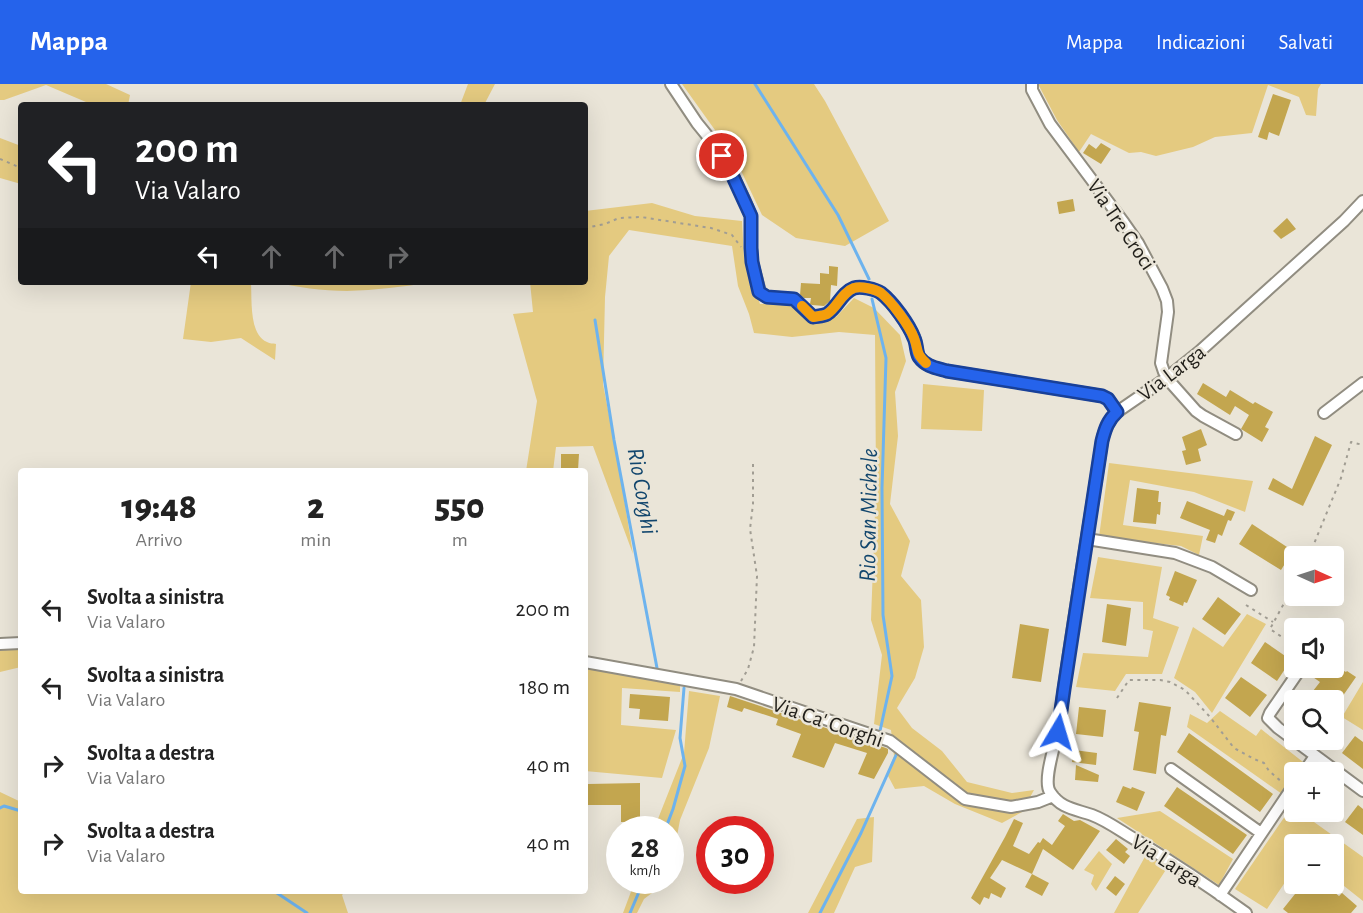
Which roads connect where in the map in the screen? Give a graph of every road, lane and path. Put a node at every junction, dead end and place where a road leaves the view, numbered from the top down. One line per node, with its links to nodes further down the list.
1 (671, 84): 7 (street)
2 (1032, 84): 8 (street, Via Tre Croci)
3 (0, 159): 4 (path)
4 (18, 167)
5 (1363, 201): 8 (street, Via Larga)
6 (588, 227): 7 (path)
7 (752, 262): 10 (street)
8 (1168, 377): 10 (street, Via Larga); 12 (street)
9 (1363, 383): 11 (street)
10 (1117, 412): 15 (street, Via Larga)
11 (1324, 413)
12 (1236, 434)
13 (1363, 446): 16 (path)
14 (753, 462): 26 (path)
15 (1087, 538): 17 (street); 33 (street, Via Larga)
16 (1312, 546)
17 (1251, 590)
18 (1284, 604): 20 (path)
19 (1246, 605): 20 (path)
20 (1274, 622): 21 (path)
21 (1284, 638)
22 (18, 643): 23 (street)
23 (0, 644)
24 (588, 663): 26 (street, Via Ca' Corghi)
25 (1293, 678): 28 (street)
26 (736, 690): 33 (street, Via Ca' Corghi)
27 (1117, 698): 31 (path)
28 (1315, 756): 29 (street); 32 (street)
29 (1311, 762)
30 (1171, 769): 35 (street)
31 (1284, 781)
32 (1363, 791)
33 (1053, 796): 36 (street, Via Larga)
34 (1284, 800): 35 (street)
35 (1261, 833): 36 (street)
36 (1220, 895): 37 (street, Via Larga)
37 (1246, 913)

